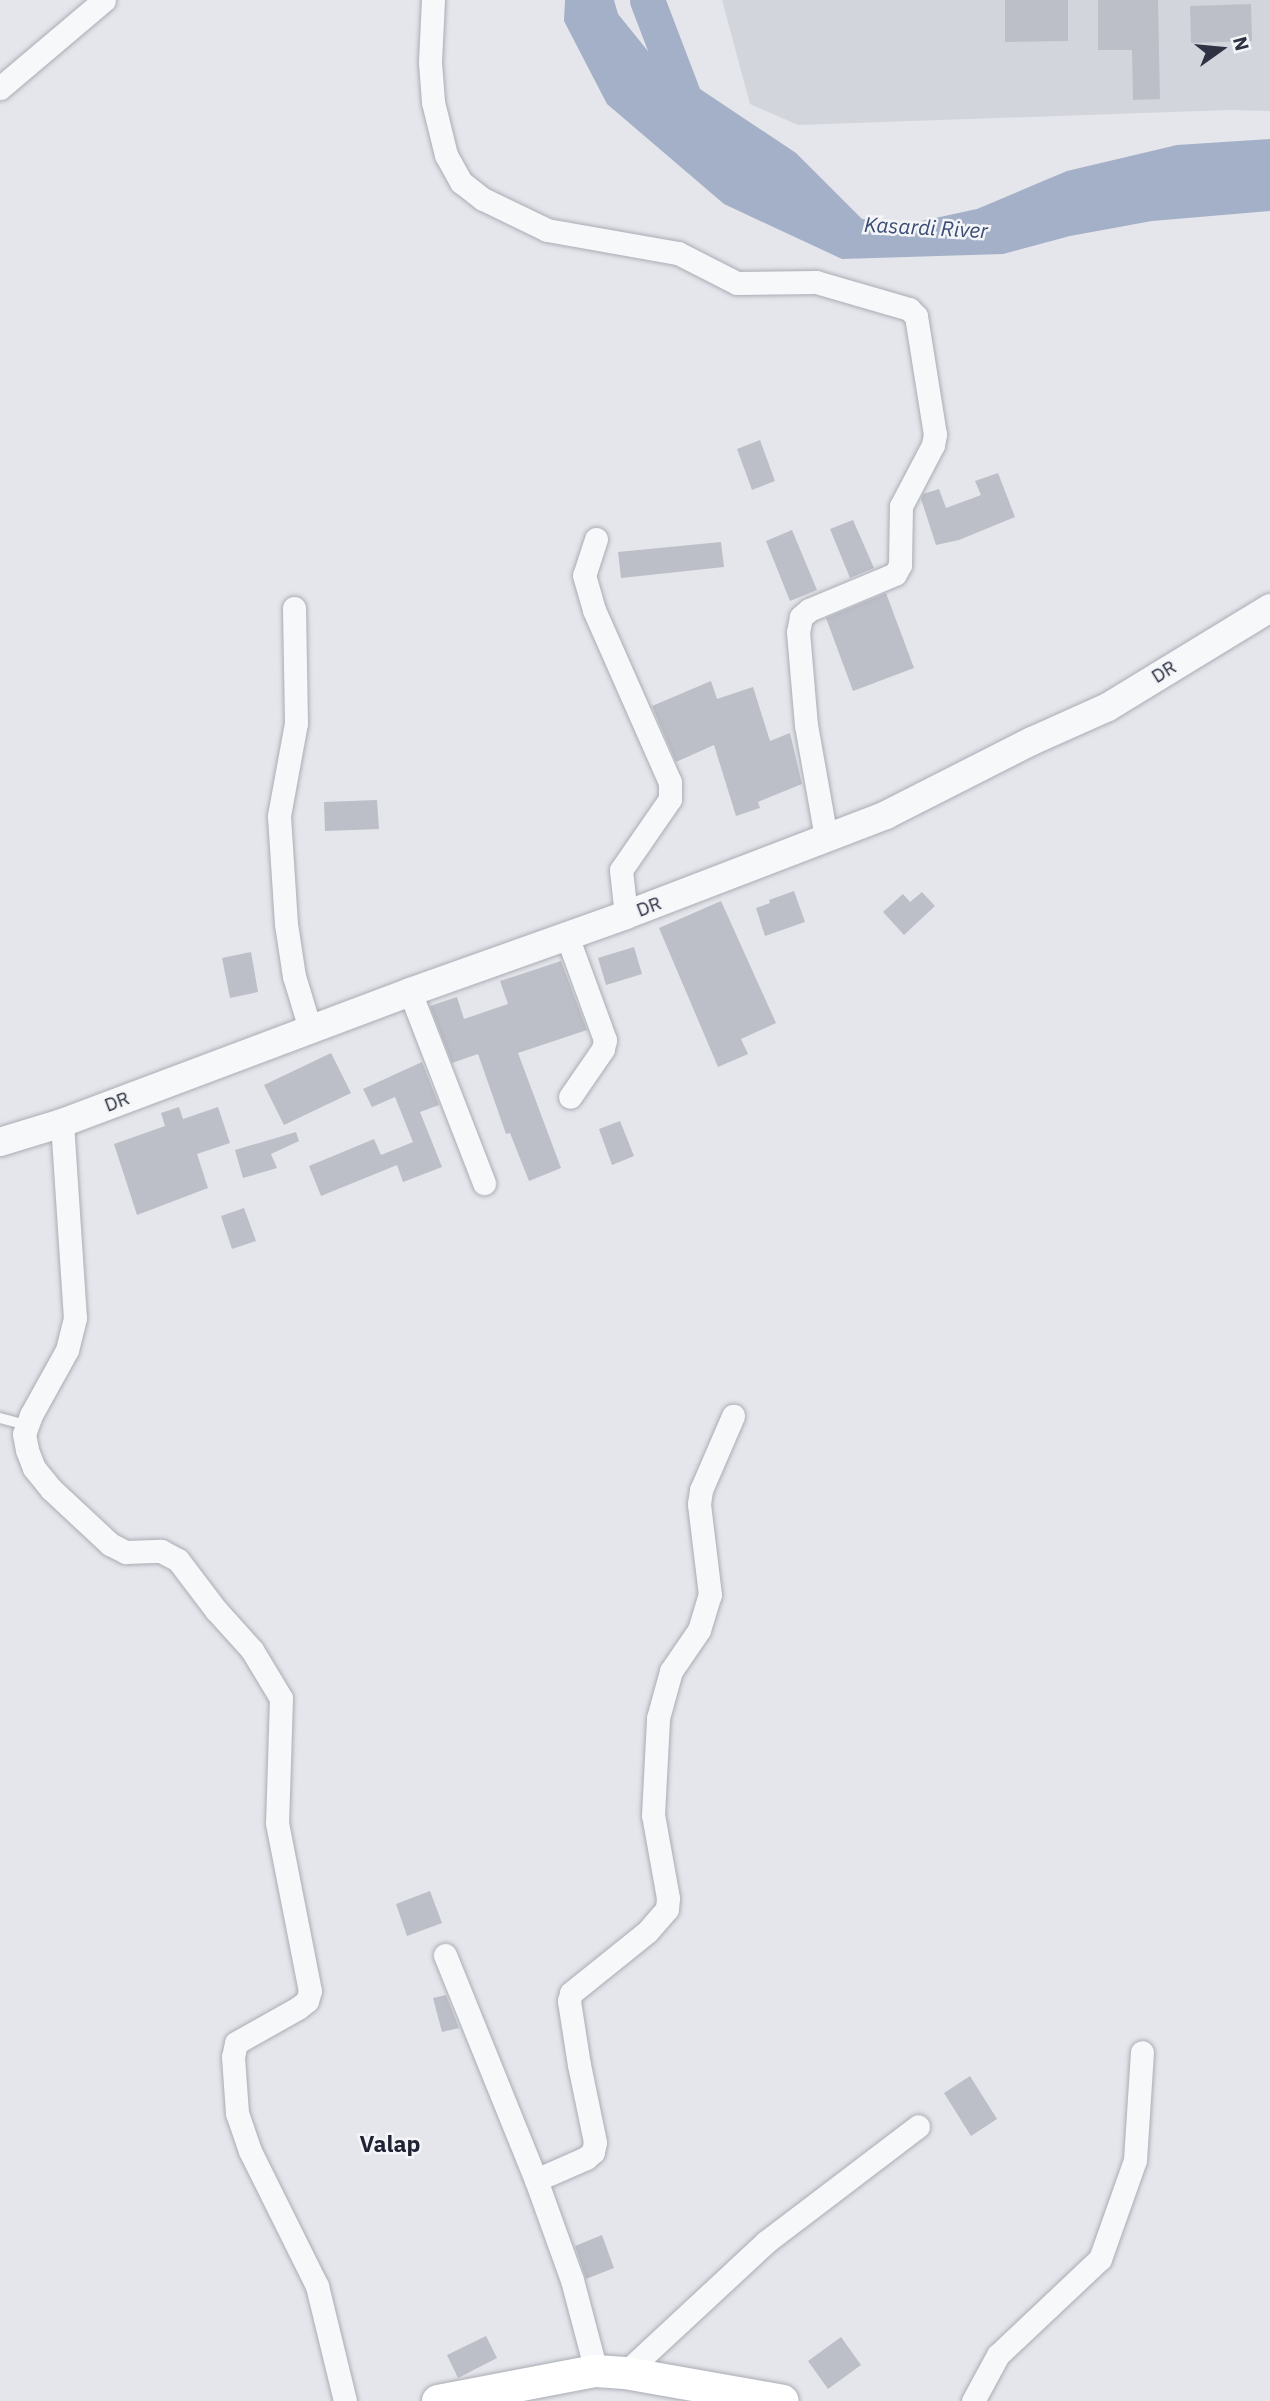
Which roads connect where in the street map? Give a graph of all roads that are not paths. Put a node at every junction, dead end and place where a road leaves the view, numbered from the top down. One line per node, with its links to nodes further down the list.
1 (104, 0): 3 (street)
2 (433, 0): 7 (street)
3 (0, 89)
4 (596, 539): 8 (street)
5 (294, 608): 11 (street)
6 (1270, 608): 7 (street, DR)
7 (827, 837): 8 (street, DR)
8 (626, 915): 9 (street, DR)
9 (566, 936): 10 (street, DR); 12 (street)
10 (410, 992): 11 (street, DR); 15 (street)
11 (310, 1029): 13 (street, DR)
12 (570, 1097)
13 (62, 1123): 14 (street, DR); 18 (street)
14 (0, 1142)
15 (484, 1183)
16 (733, 1416): 22 (street)
17 (0, 1418): 18 (lane)
18 (27, 1425): 24 (street)
19 (445, 1955): 22 (street)
20 (1142, 2053): 27 (street)
21 (918, 2126): 23 (street)
22 (536, 2180): 23 (street)
23 (610, 2372): 25 (main road); 26 (main road)
24 (345, 2401)
25 (438, 2401)
26 (783, 2401)
27 (972, 2401)

